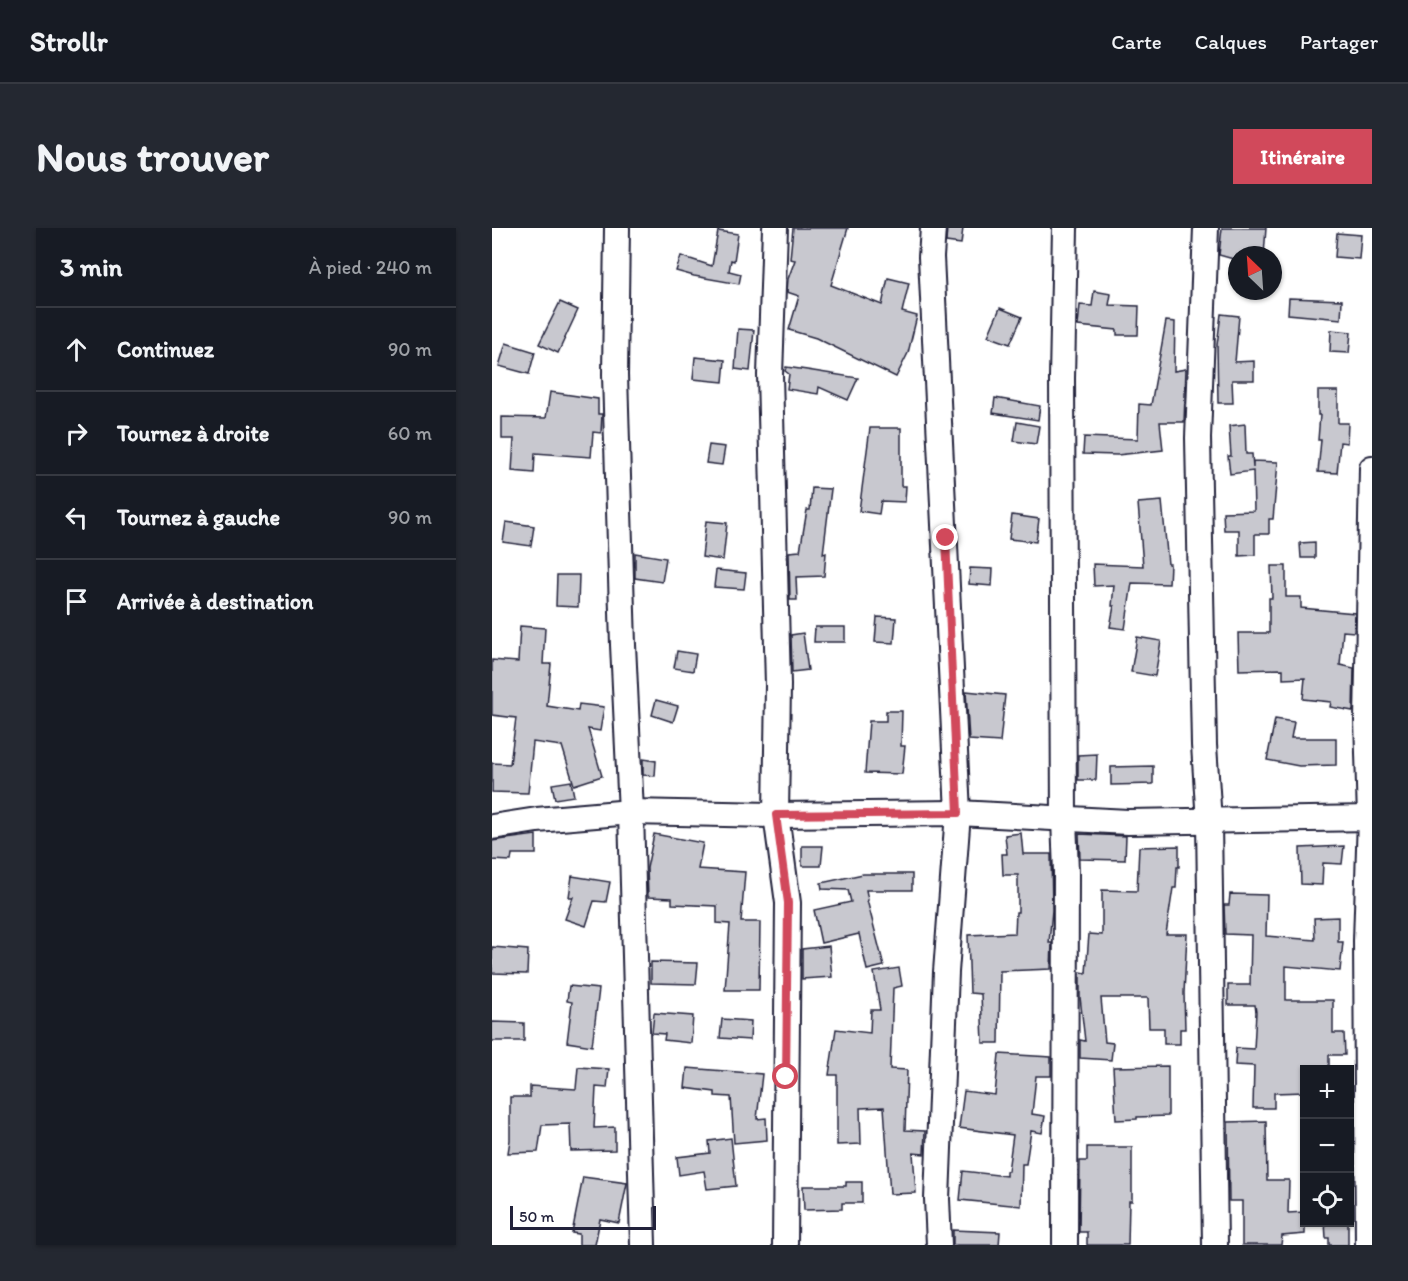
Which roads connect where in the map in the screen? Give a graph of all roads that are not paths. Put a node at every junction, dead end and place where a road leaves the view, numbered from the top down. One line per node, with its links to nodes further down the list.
1 (617, 228): 7 (street)
2 (775, 228): 9 (street)
3 (933, 228): 8 (street)
4 (1065, 228): 11 (street)
5 (1206, 228): 12 (street)
6 (1372, 468): 10 (street)
7 (631, 812): 9 (street); 13 (street); 14 (street)
8 (958, 813): 9 (street); 11 (street); 16 (street)
9 (776, 815): 15 (street)
10 (1371, 818): 12 (street); 19 (street)
11 (1064, 819): 12 (street); 17 (street)
12 (1209, 822): 18 (street)
13 (492, 827)
14 (643, 1245)
15 (785, 1245)
16 (939, 1245)
17 (1065, 1245)
18 (1215, 1245)
19 (1368, 1245)

